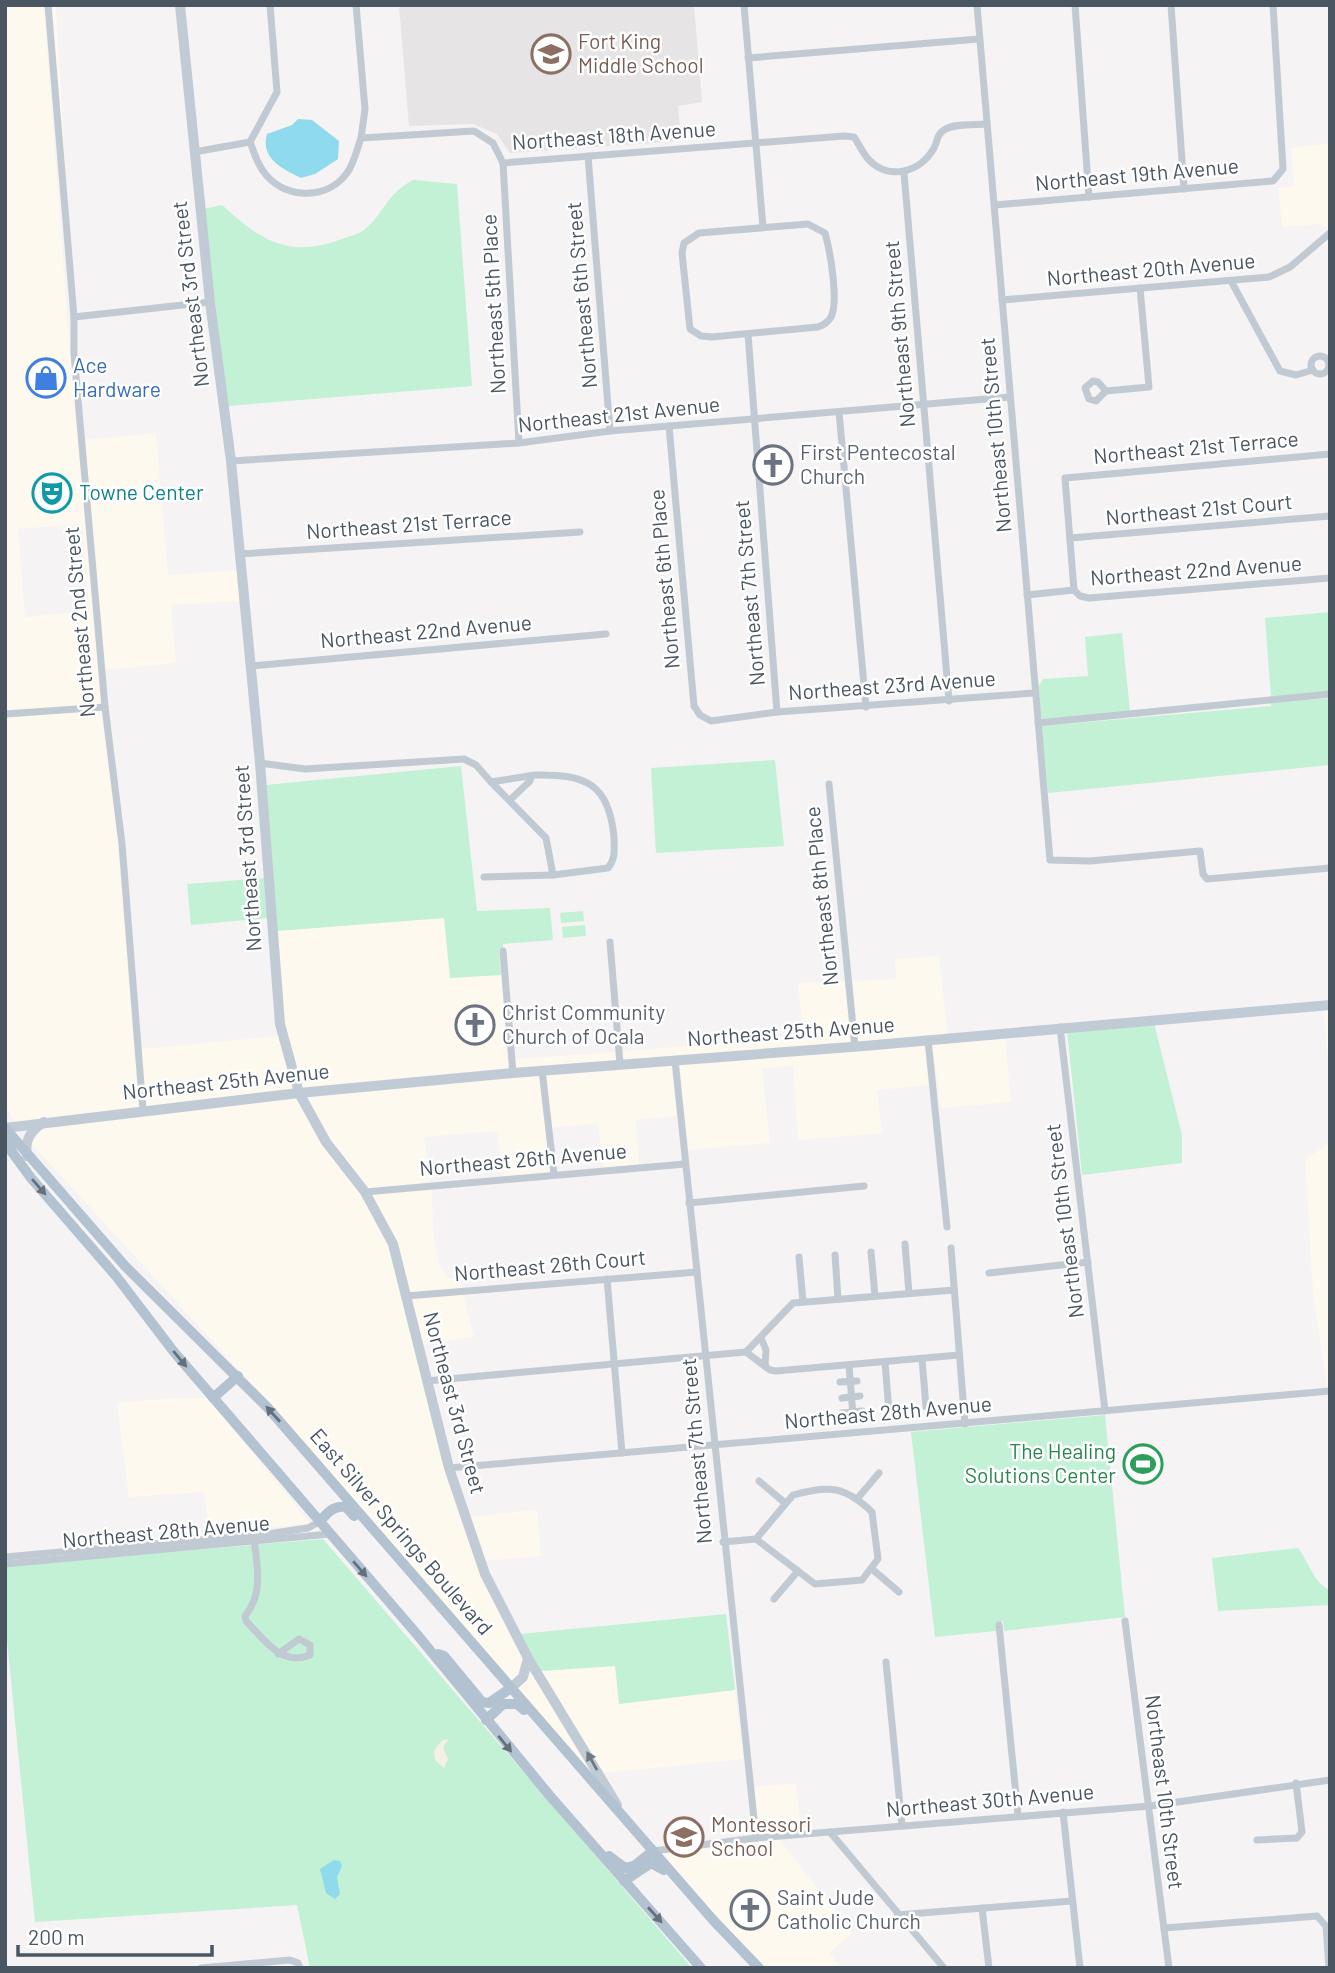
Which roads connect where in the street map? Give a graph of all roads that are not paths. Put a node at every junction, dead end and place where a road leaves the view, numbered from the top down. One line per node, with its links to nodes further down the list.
1 (48, 5): 29 (street, Northeast 2nd Street)
2 (180, 5): 16 (street, Northeast 3rd Street)
3 (270, 5): 14 (street)
4 (356, 5): 13 (street)
5 (744, 5): 11 (street)
6 (977, 5): 10 (street, Northeast 10th Street)
7 (1075, 5): 21 (street)
8 (1171, 5): 20 (street)
9 (1273, 5): 20 (street, Northeast 19th Avenue)
10 (979, 39): 11 (street); 12 (street, Northeast 10th Street)
11 (748, 58): 15 (street)
12 (987, 124): 19 (street); 22 (street, Northeast 10th Street)
13 (361, 138): 14 (street); 18 (street, Northeast 18th Avenue)
14 (250, 142): 16 (street)
15 (755, 143): 17 (street, Northeast 18th Avenue); 19 (street, Northeast 18th Avenue); 23 (street)
16 (194, 152): 28 (street, Northeast 3rd Street)
17 (588, 156): 18 (street, Northeast 18th Avenue); 38 (street, Northeast 6th Street)
18 (503, 163): 39 (street, Northeast 5th Place)
19 (904, 173): 34 (street, Northeast 9th Street)
20 (1184, 189): 21 (street, Northeast 19th Avenue)
21 (1089, 198): 22 (street, Northeast 19th Avenue)
22 (995, 205): 27 (street, Northeast 10th Street)
23 (763, 227): 30 (street); 30 (street)
24 (1330, 233): 25 (street, Northeast 20th Avenue)
25 (1231, 281): 26 (street, Northeast 20th Avenue); 31 (street)
26 (1140, 288): 27 (street, Northeast 20th Avenue); 32 (street)
27 (1002, 300): 33 (street, Northeast 10th Street)
28 (210, 302): 29 (street); 41 (street, Northeast 3rd Street)
29 (74, 317): 54 (street, Northeast 2nd Street)
30 (748, 334): 36 (street, Northeast 7th Street)
31 (1313, 370)
32 (1106, 391)
33 (1010, 397): 34 (street, Northeast 21st Avenue); 48 (street, Northeast 10th Street)
34 (924, 405): 35 (street, Northeast 21st Avenue); 53 (street, Northeast 9th Street)
35 (839, 412): 36 (street, Northeast 21st Avenue); 55 (street)
36 (754, 419): 37 (street, Northeast 21st Avenue); 56 (street, Northeast 7th Street)
37 (669, 426): 38 (street, Northeast 21st Avenue); 58 (street, Northeast 6th Place)
38 (610, 431): 39 (street, Northeast 21st Avenue)
39 (519, 443): 41 (street, Northeast 21st Avenue)
40 (1330, 454): 44 (street, Northeast 21st Terrace)
41 (231, 461): 45 (street, Northeast 3rd Street)
42 (1330, 516): 44 (street, Northeast 21st Court)
43 (580, 532): 45 (street, Northeast 21st Terrace)
44 (1070, 538): 47 (street)
45 (240, 554): 50 (street, Northeast 3rd Street)
46 (1330, 578): 47 (street, Northeast 22nd Avenue)
47 (1074, 590): 48 (street, Northeast 22nd Avenue)
48 (1027, 595): 51 (street, Northeast 10th Street)
49 (606, 634): 50 (street, Northeast 22nd Avenue)
50 (250, 666): 60 (street, Northeast 3rd Street)
51 (1034, 694): 53 (street, Northeast 23rd Avenue); 59 (street, Northeast 10th Street)
52 (1330, 694): 59 (street)
53 (949, 701): 55 (street, Northeast 23rd Avenue)
54 (105, 707): 57 (street); 79 (street, Northeast 2nd Street)
55 (866, 707): 56 (street, Northeast 23rd Avenue)
56 (777, 712): 58 (street, Northeast 23rd Avenue)
57 (5, 714)
58 (711, 721)
59 (1038, 723): 65 (street, Northeast 10th Street)
60 (260, 763): 62 (street); 78 (street, Northeast 3rd Street)
61 (531, 776): 62 (street); 64 (street); 66 (street)
62 (491, 782): 64 (street)
63 (829, 783): 73 (street, Northeast 8th Place)
64 (510, 800): 66 (street)
65 (1330, 868)
66 (553, 875): 67 (street)
67 (484, 877)
68 (610, 942): 75 (street)
69 (503, 951): 77 (street)
70 (1330, 1005): 71 (street, Northeast 25th Avenue)
71 (1060, 1027): 72 (street, Northeast 25th Avenue); 94 (street, Northeast 10th Street)
72 (928, 1040): 73 (street, Northeast 25th Avenue); 88 (street)
73 (855, 1047): 74 (street, Northeast 25th Avenue)
74 (675, 1060): 75 (street, Northeast 25th Avenue); 83 (street, Northeast 7th Street)
75 (620, 1064): 76 (street, Northeast 25th Avenue)
76 (542, 1070): 77 (street, Northeast 25th Avenue); 84 (street)
77 (513, 1073): 78 (street, Northeast 25th Avenue)
78 (299, 1093): 79 (street, Northeast 25th Avenue); 86 (street, Northeast 3rd Street)
79 (143, 1110): 80 (street, Northeast 25th Avenue)
80 (44, 1122): 81 (street, Northeast 25th Avenue); 82 (street)
81 (5, 1128): 82 (main road, East Silver Springs Boulevard); 119 (main road, one-way to 119)
82 (28, 1157): 113 (main road, East Silver Springs Boulevard)
83 (685, 1164): 84 (street, Northeast 26th Avenue); 87 (street, Northeast 7th Street)
84 (554, 1174): 86 (street, Northeast 26th Avenue)
85 (864, 1186): 87 (street)
86 (365, 1192): 100 (street, Northeast 3rd Street)
87 (689, 1203): 95 (street, Northeast 7th Street)
88 (947, 1227)
89 (905, 1244): 99 (street)
90 (951, 1248): 98 (street)
91 (870, 1252): 101 (street)
92 (835, 1255): 102 (street)
93 (799, 1257): 103 (street)
94 (1088, 1262): 96 (street); 123 (street, Northeast 10th Street)
95 (696, 1272): 97 (street, Northeast 26th Court); 107 (street, Northeast 7th Street)
96 (989, 1273)
97 (607, 1279): 100 (street, Northeast 26th Court); 110 (street)
98 (954, 1290): 99 (street); 106 (street)
99 (909, 1293): 101 (street)
100 (406, 1296): 114 (street, Northeast 3rd Street)
101 (875, 1296): 102 (street)
102 (838, 1299): 103 (street)
103 (803, 1302): 104 (street)
104 (761, 1338): 105 (street); 112 (street)
105 (746, 1352): 107 (street); 112 (street)
106 (959, 1355): 108 (street); 127 (street)
107 (706, 1356): 110 (street); 128 (street, Northeast 7th Street)
108 (922, 1359): 109 (street); 121 (street)
109 (885, 1362): 111 (street); 124 (street)
110 (615, 1365): 114 (street); 129 (street)
111 (849, 1365): 112 (street); 115 (street)
112 (765, 1366)
113 (238, 1376): 119 (main road); 143 (main road, East Silver Springs Boulevard, one-way to 113)
114 (426, 1381): 130 (street, Northeast 3rd Street)
115 (854, 1381): 116 (street); 118 (street)
116 (840, 1382)
117 (1330, 1391): 123 (street, Northeast 28th Avenue)
118 (855, 1396): 120 (street); 126 (street)
119 (213, 1398): 135 (main road)
120 (842, 1398)
121 (926, 1407)
122 (862, 1411): 126 (street)
123 (1105, 1411): 127 (street, Northeast 28th Avenue)
124 (889, 1412)
125 (842, 1413): 126 (street)
126 (853, 1413)
127 (965, 1424): 128 (street, Northeast 28th Avenue)
128 (715, 1446): 129 (street, Northeast 28th Avenue); 139 (street, Northeast 7th Street)
129 (622, 1453): 130 (street, Northeast 28th Avenue)
130 (449, 1468): 151 (street, Northeast 3rd Street)
131 (879, 1473): 133 (street)
132 (759, 1481): 134 (street)
133 (857, 1499): 134 (street); 142 (street)
134 (785, 1503): 138 (street)
135 (319, 1522): 136 (main road); 137 (street, Northeast 28th Avenue); 143 (main road)
136 (330, 1534): 137 (street, Northeast 28th Avenue); 149 (main road, one-way to 149)
137 (254, 1539): 140 (street, Northeast 28th Avenue); 141 (street, Northeast 28th Avenue); 150 (street)
138 (755, 1539): 139 (street); 144 (street)
139 (723, 1542): 165 (street, Northeast 7th Street)
140 (5, 1557)
141 (5, 1564)
142 (872, 1569): 144 (street); 145 (street)
143 (407, 1570): 153 (main road, East Silver Springs Boulevard)
144 (798, 1571): 146 (street)
145 (899, 1592)
146 (774, 1599)
147 (1125, 1621): 159 (street, Northeast 10th Street)
148 (999, 1625): 161 (street)
149 (432, 1652): 153 (main road); 154 (main road)
150 (278, 1654)
151 (528, 1658): 153 (street); 162 (street, Northeast 3rd Street, one-way to 151)
152 (886, 1662): 163 (street)
153 (511, 1688): 155 (main road, East Silver Springs Boulevard)
154 (486, 1720): 155 (main road); 158 (main road, one-way to 158)
155 (570, 1755): 162 (main road, East Silver Springs Boulevard)
156 (1330, 1780): 157 (street, Northeast 30th Avenue)
157 (1296, 1783): 159 (street, Northeast 30th Avenue); 166 (street)
158 (550, 1796): 167 (main road); 168 (main road)
159 (1150, 1806): 160 (street, Northeast 30th Avenue); 173 (street, Northeast 10th Street)
160 (1063, 1812): 161 (street, Northeast 30th Avenue); 169 (street)
161 (1018, 1815): 163 (street, Northeast 30th Avenue)
162 (626, 1820): 167 (main road, East Silver Springs Boulevard)
163 (902, 1826): 164 (street, Northeast 30th Avenue)
164 (830, 1832): 165 (street, Northeast 30th Avenue); 171 (street)
165 (756, 1838): 167 (street, Northeast 30th Avenue)
166 (1258, 1840)
167 (653, 1851): 172 (main road, East Silver Springs Boulevard)
168 (624, 1881): 172 (main road); 174 (main road, one-way to 174)
169 (1072, 1901): 170 (street); 182 (street)
170 (982, 1908): 171 (street); 181 (street)
171 (897, 1915): 180 (street)
172 (710, 1916): 179 (main road, East Silver Springs Boulevard)
173 (1164, 1928): 183 (street, Northeast 10th Street); 184 (street)
174 (677, 1940): 177 (main road); 178 (main road)
175 (299, 1965): 176 (street)
176 (201, 1968)
177 (701, 1968)
178 (710, 1968)
179 (759, 1968)
180 (944, 1968)
181 (989, 1968)
182 (1080, 1968)
183 (1169, 1968)
184 (1329, 1968)

